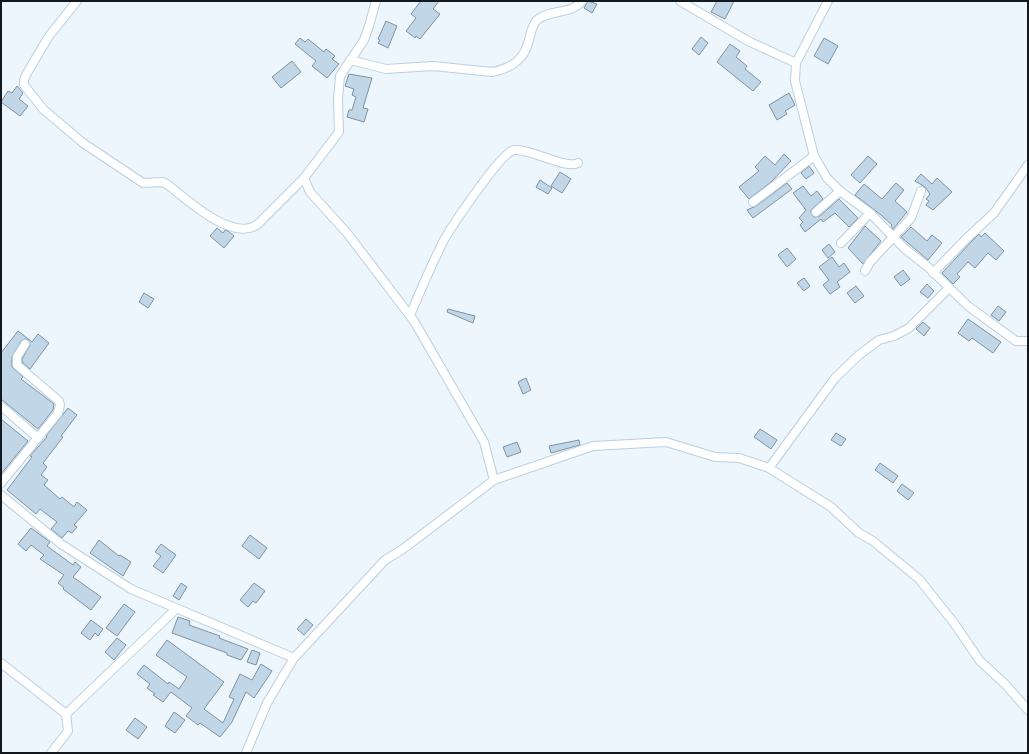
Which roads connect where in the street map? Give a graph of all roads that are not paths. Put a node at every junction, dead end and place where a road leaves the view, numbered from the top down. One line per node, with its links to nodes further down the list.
1 (78, 1): 11 (street)
2 (376, 1): 6 (street)
3 (582, 1): 6 (street)
4 (680, 1): 7 (street)
5 (828, 1): 7 (street)
6 (350, 60): 11 (street)
7 (796, 62): 8 (street)
8 (814, 156): 12 (street); 14 (street)
9 (578, 163): 22 (street)
10 (1028, 165): 20 (street)
11 (304, 178): 22 (street)
12 (840, 191): 15 (street); 16 (street)
13 (922, 191): 17 (street)
14 (753, 202)
15 (816, 212)
16 (870, 213): 17 (street); 18 (street)
17 (894, 238): 19 (street); 20 (street)
18 (841, 243)
19 (865, 271)
20 (933, 273): 21 (street)
21 (949, 288): 23 (street); 27 (street)
22 (410, 316): 28 (street)
23 (1028, 340)
24 (25, 344): 26 (street)
25 (1, 406): 26 (street)
26 (38, 438): 29 (street)
27 (769, 468): 28 (street); 34 (street)
28 (494, 480): 32 (street)
29 (1, 483)
30 (1, 495): 31 (street)
31 (176, 609): 32 (street); 35 (street)
32 (294, 658): 37 (street)
33 (1, 663): 35 (street)
34 (1028, 710)
35 (66, 714): 36 (street)
36 (51, 753)
37 (246, 753)

